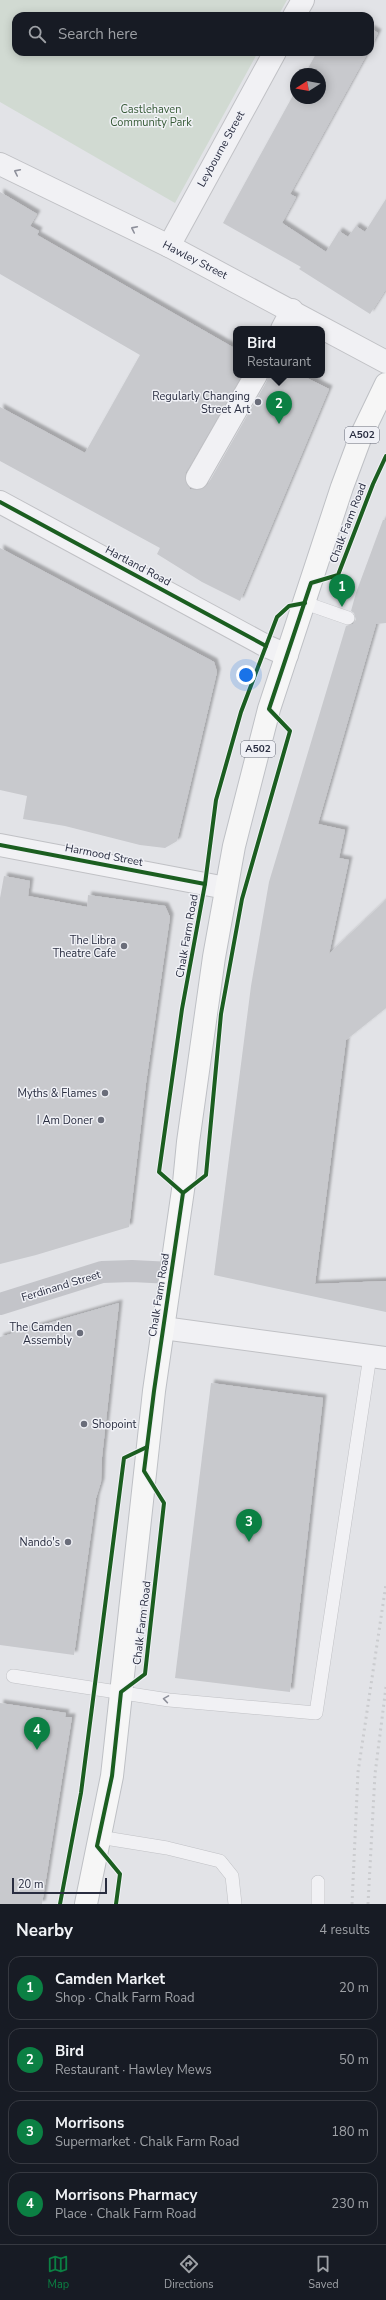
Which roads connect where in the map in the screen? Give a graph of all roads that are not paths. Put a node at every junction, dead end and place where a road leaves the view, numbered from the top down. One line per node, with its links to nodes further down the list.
1 (303, 0): 2 (street)
2 (296, 12)
3 (273, 56): 5 (street, Leybourne Street)
4 (0, 164): 5 (street, Hawley Street, one-way to 4)
5 (169, 246): 6 (street, Hawley Street)
6 (287, 320): 7 (street, Hawley Street)
7 (301, 326)
8 (325, 336): 9 (street, Hawley Street)
9 (386, 362)
10 (254, 378): 12 (street)
11 (386, 384): 14 (main road, Chalk Farm Road / A502)
12 (197, 478)
13 (0, 502): 16 (street, Hartland Road)
14 (305, 603): 15 (lane); 16 (main road, Chalk Farm Road / A502)
15 (348, 618)
16 (287, 655): 18 (main road, Chalk Farm Road / A502)
17 (0, 845): 18 (street, Harmood Street)
18 (226, 888): 19 (main road, Chalk Farm Road / A502)
19 (172, 1273): 20 (main road, Ferdinand Street); 21 (main road, Chalk Farm Road / A502)
20 (0, 1304)
21 (163, 1328): 22 (street); 24 (main road, Chalk Farm Road / A502)
22 (378, 1357): 24 (lane, one-way to 24)
23 (13, 1676): 24 (lane)
24 (121, 1692): 25 (main road, Chalk Farm Road / A502)
25 (99, 1837): 27 (main road, Chalk Farm Road / A502); 28 (lane)
26 (318, 1882): 29 (lane)
27 (86, 1904)
28 (235, 1904)
29 (318, 1904)

